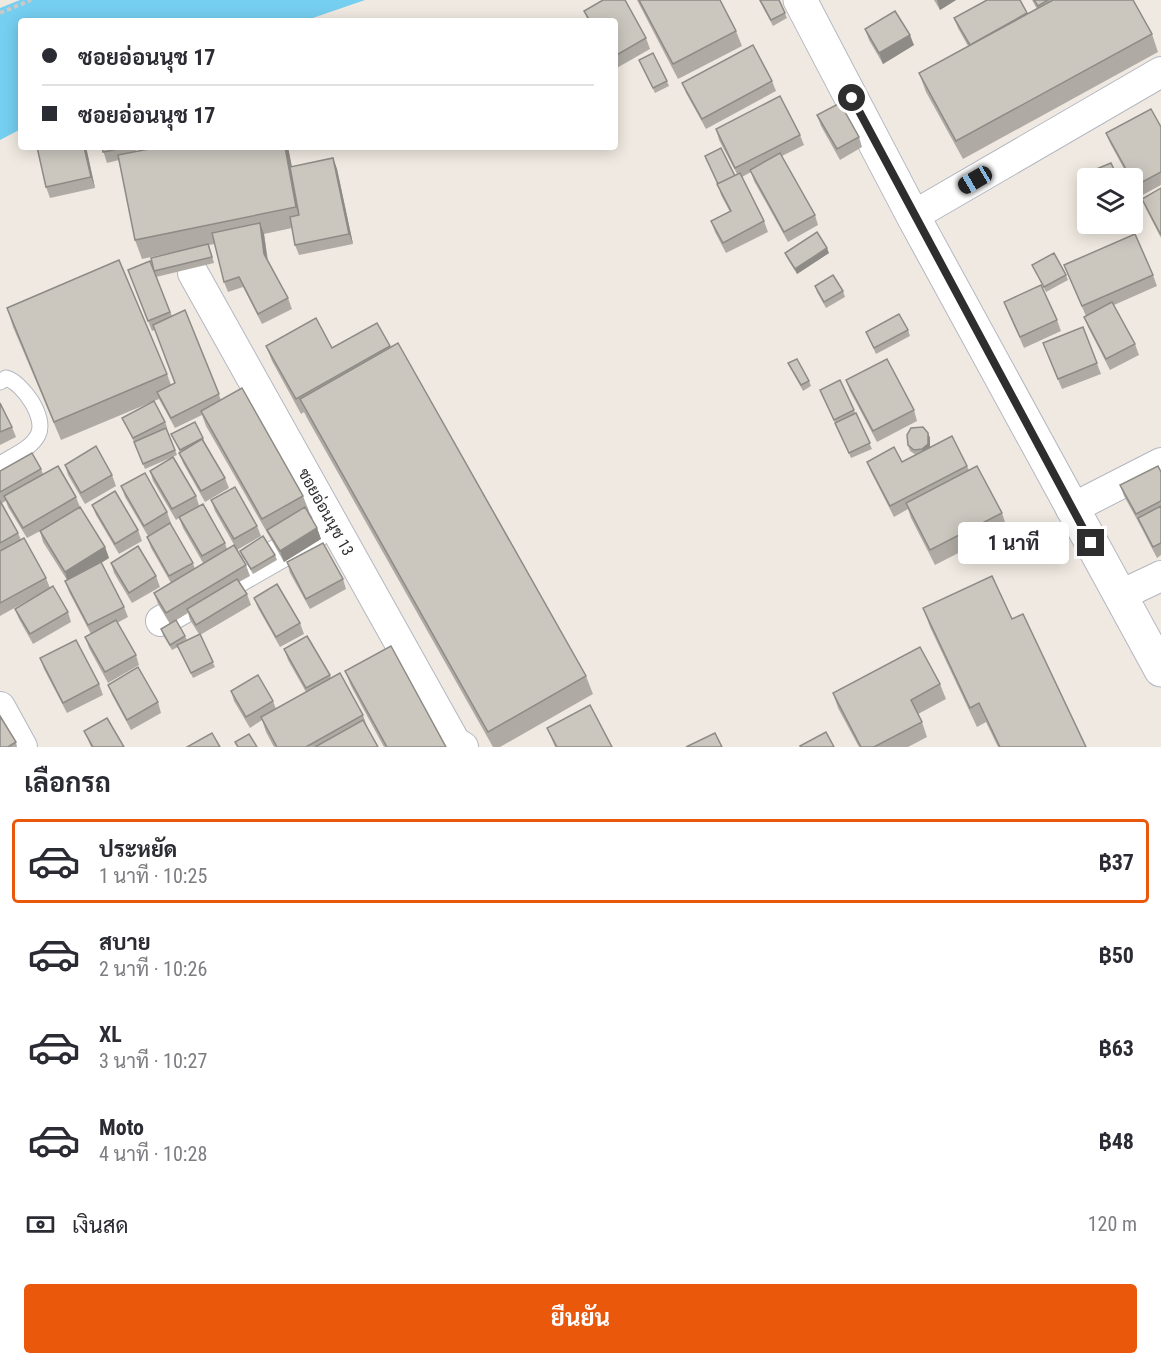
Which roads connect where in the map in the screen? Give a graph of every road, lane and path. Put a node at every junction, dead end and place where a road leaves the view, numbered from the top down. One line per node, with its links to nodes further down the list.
1 (31, 0): 3 (path)
2 (800, 0): 5 (street)
3 (0, 13)
4 (1161, 72): 5 (street)
5 (913, 216): 10 (street)
6 (193, 273): 11 (street, ซอยอ่อนนุช 13)
7 (0, 382): 9 (lane)
8 (1161, 463): 10 (street)
9 (0, 464)
10 (1071, 509): 13 (street)
11 (332, 524): 14 (street); 18 (street, ซอยอ่อนนุช 13)
12 (1161, 576): 13 (street)
13 (1121, 596): 15 (street)
14 (161, 621)
15 (1161, 670)
16 (0, 707): 17 (street)
17 (22, 747)
18 (463, 747)

